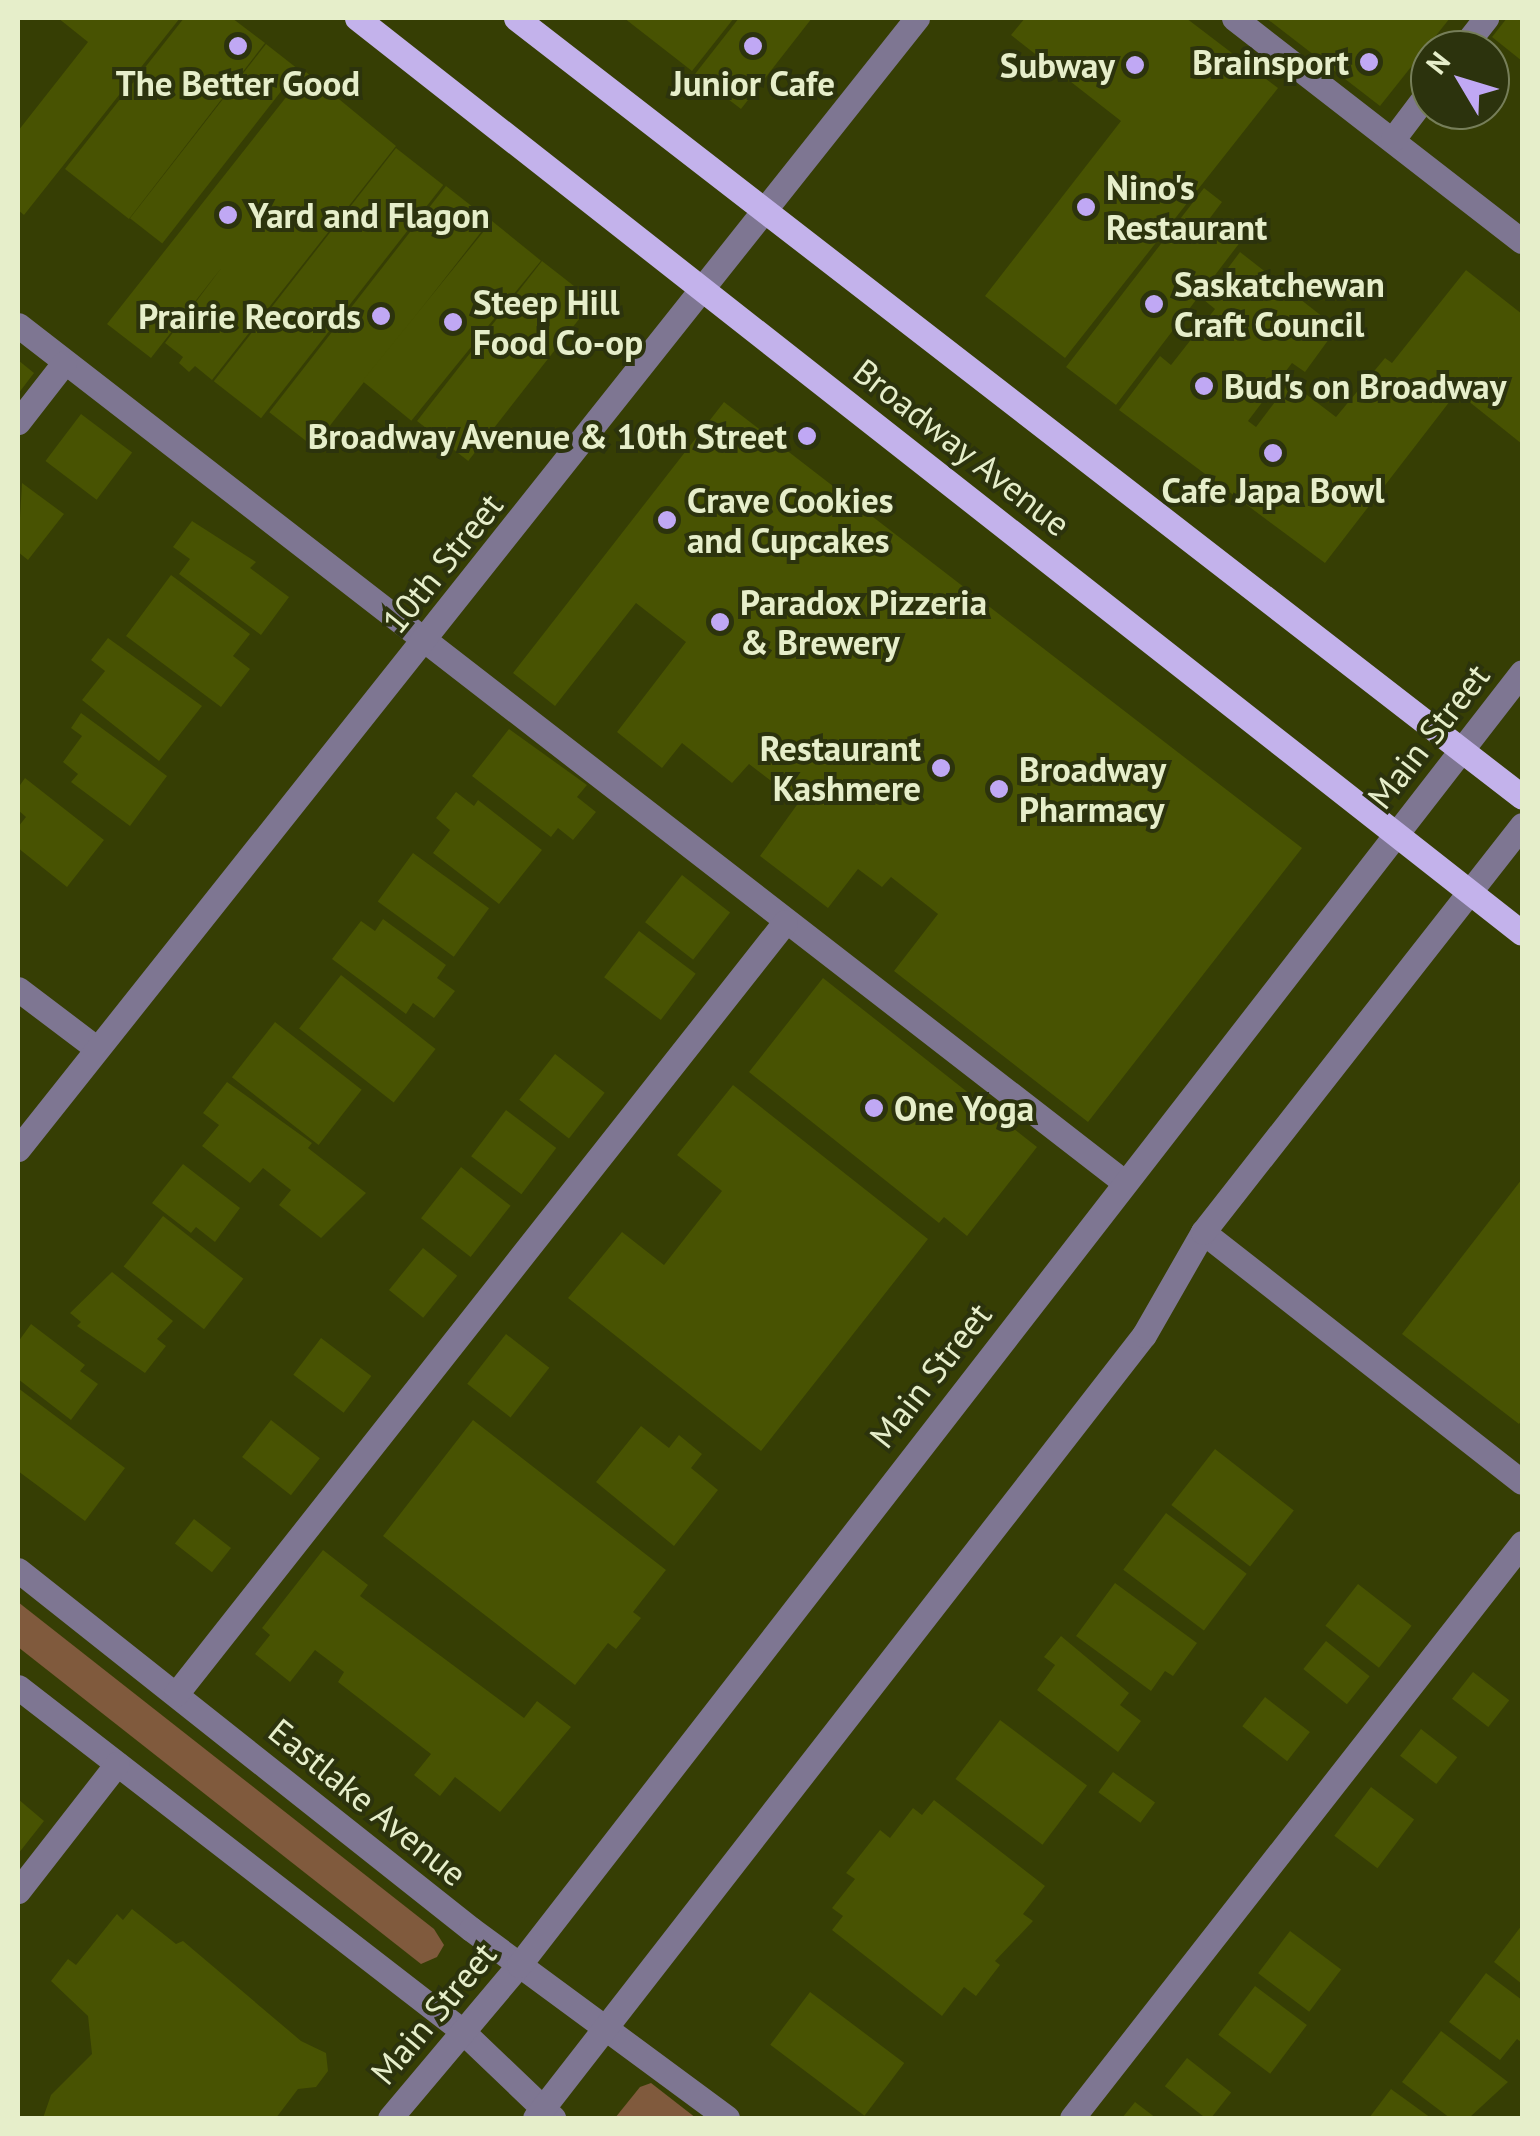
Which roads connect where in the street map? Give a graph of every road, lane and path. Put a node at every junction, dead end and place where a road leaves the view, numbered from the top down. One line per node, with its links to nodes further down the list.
1 (357, 18): 9 (main road, Broadway Avenue)
2 (516, 18): 7 (main road, Broadway Avenue)
3 (917, 18): 7 (street, 10th Street)
4 (1234, 18): 6 (street)
5 (1410, 116): 6 (street)
6 (1392, 139): 8 (street)
7 (765, 213): 9 (street, 10th Street); 15 (main road, Broadway Avenue)
8 (1522, 242)
9 (704, 289): 13 (street, 10th Street); 18 (main road, Broadway Avenue)
10 (18, 325): 11 (street)
11 (64, 363): 12 (street); 13 (street)
12 (18, 422)
13 (424, 642): 20 (street); 23 (street, 10th Street)
14 (1522, 672): 15 (street, Main Street)
15 (1462, 750): 16 (main road, Broadway Avenue); 18 (street, Main Street)
16 (1522, 797)
17 (1522, 825): 19 (street)
18 (1396, 834): 19 (main road, Broadway Avenue); 25 (street, Main Street)
19 (1470, 892): 21 (main road, Broadway Avenue); 26 (street)
20 (785, 922): 25 (street); 31 (street)
21 (1522, 934)
22 (18, 990): 23 (street)
23 (96, 1048): 24 (street, 10th Street)
24 (18, 1149)
25 (1124, 1182): 34 (street, Main Street)
26 (1204, 1232): 27 (street); 35 (street)
27 (1522, 1482)
28 (1522, 1544): 40 (street)
29 (18, 1570): 31 (street, Eastlake Avenue)
30 (18, 1687): 32 (street)
31 (176, 1694): 34 (street, Eastlake Avenue)
32 (117, 1764): 33 (street); 36 (street)
33 (18, 1891)
34 (519, 1965): 35 (street, Eastlake Avenue); 36 (street, Main Street)
35 (608, 2025): 37 (street); 39 (street, Eastlake Avenue)
36 (460, 2029): 37 (street); 38 (street, Main Street)
37 (543, 2116)
38 (390, 2118)
39 (727, 2118)
40 (1072, 2118)

